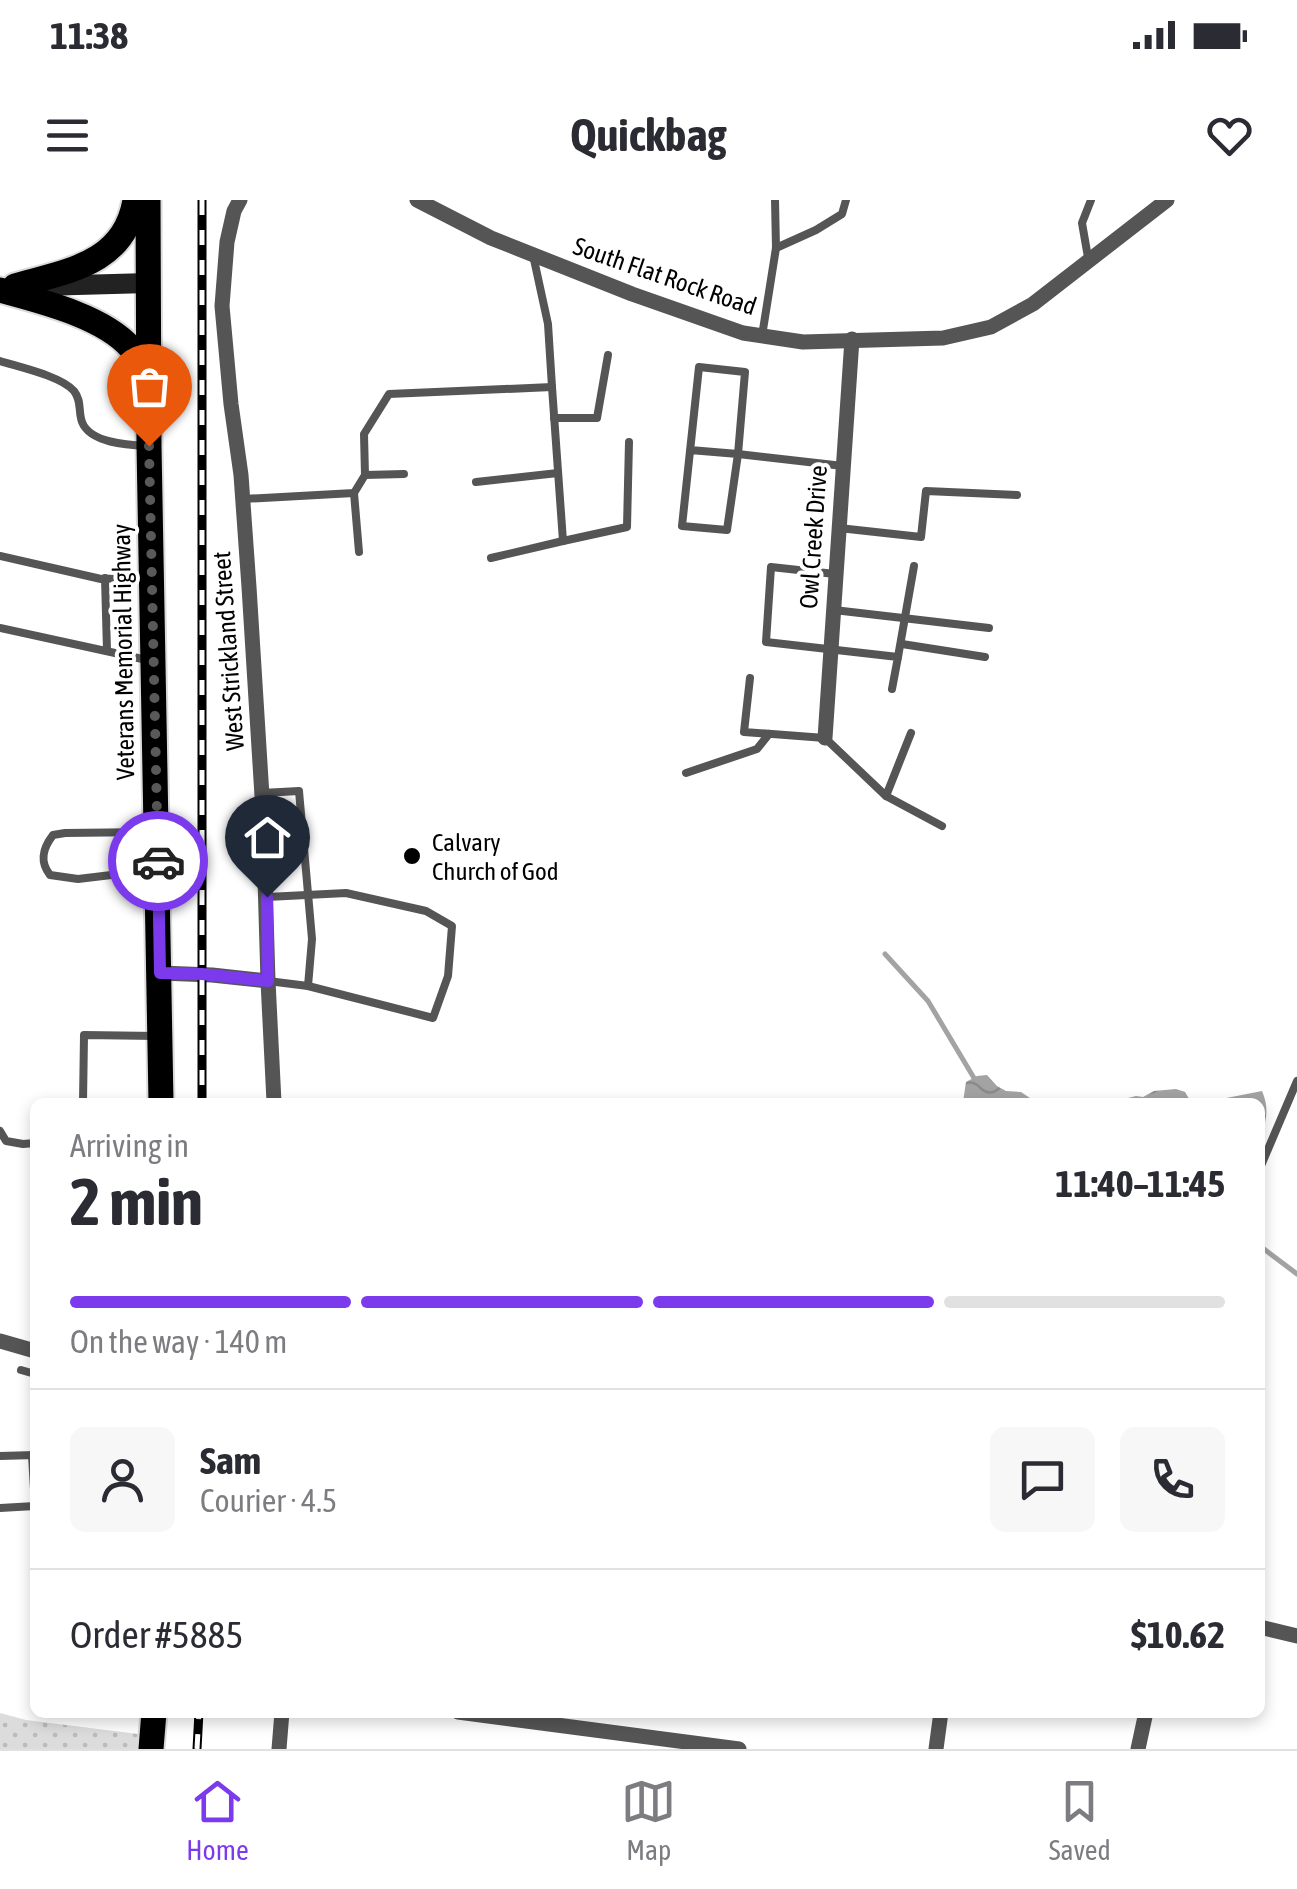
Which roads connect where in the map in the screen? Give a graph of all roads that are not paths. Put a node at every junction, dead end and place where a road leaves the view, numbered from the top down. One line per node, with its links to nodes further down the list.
1 (135, 200): 14 (main road)
2 (148, 200): 13 (main road, Veterans Memorial Highway)
3 (240, 200): 33 (street, West Strickland Street)
4 (417, 200): 9 (street, South Flat Rock Road)
5 (775, 200): 10 (lane)
6 (846, 200): 10 (lane)
7 (1091, 200): 12 (lane)
8 (1167, 200): 12 (street, South Flat Rock Road)
9 (438, 205): 11 (street, South Flat Rock Road)
10 (776, 248): 15 (lane)
11 (533, 255): 15 (street, South Flat Rock Road); 19 (lane)
12 (1088, 262): 16 (street, South Flat Rock Road)
13 (149, 283): 14 (main road); 20 (main road, Veterans Memorial Highway)
14 (5, 288): 20 (main road)
15 (762, 336): 16 (street, South Flat Rock Road)
16 (852, 339): 26 (street, Owl Creek Drive)
17 (608, 355): 21 (lane)
18 (0, 361): 23 (lane)
19 (552, 387): 21 (lane); 29 (lane)
20 (149, 392): 23 (main road, Veterans Memorial Highway)
21 (554, 418): 28 (lane)
22 (630, 442): 35 (lane)
23 (149, 446): 41 (main road, Veterans Memorial Highway)
24 (690, 450): 25 (lane); 25 (lane); 25 (lane)
25 (738, 454): 26 (lane)
26 (843, 466): 34 (street, Owl Creek Drive)
27 (404, 474): 29 (lane)
28 (558, 474): 30 (lane); 35 (lane)
29 (365, 475): 31 (lane)
30 (476, 482)
31 (354, 493): 33 (lane); 36 (lane)
32 (1017, 495): 34 (lane)
33 (243, 499): 59 (street, West Strickland Street)
34 (839, 528): 40 (street, Owl Creek Drive)
35 (563, 541): 38 (lane)
36 (359, 552)
37 (0, 556): 42 (lane)
38 (491, 558)
39 (914, 566): 44 (lane)
40 (836, 574): 43 (street, Owl Creek Drive); 48 (lane)
41 (152, 576): 42 (lane); 52 (main road, Veterans Memorial Highway)
42 (105, 578): 49 (lane)
43 (834, 610): 44 (lane); 48 (street, Owl Creek Drive)
44 (906, 619): 46 (lane); 47 (lane)
45 (0, 628): 49 (lane)
46 (989, 628)
47 (902, 644): 50 (lane); 51 (lane)
48 (831, 648): 50 (lane); 57 (street, Owl Creek Drive)
49 (106, 651): 52 (lane)
50 (898, 657): 54 (lane)
51 (985, 657)
52 (153, 661): 62 (main road, Veterans Memorial Highway)
53 (750, 678): 56 (lane)
54 (892, 689)
55 (911, 733): 60 (lane)
56 (769, 734): 57 (lane); 58 (lane)
57 (825, 738): 60 (lane)
58 (686, 773)
59 (262, 793): 64 (lane); 65 (street, West Strickland Street)
60 (886, 796): 61 (lane)
61 (942, 826)
62 (157, 832): 63 (main road, Veterans Memorial Highway); 63 (lane)
63 (158, 869): 66 (main road, Veterans Memorial Highway)
64 (310, 896): 65 (lane); 68 (lane); 68 (lane)
65 (267, 897): 67 (street, West Strickland Street)
66 (160, 973): 67 (street); 69 (main road, Veterans Memorial Highway)
67 (268, 981): 68 (lane); 73 (street, West Strickland Street)
68 (308, 986)
69 (161, 1036): 71 (lane); 72 (main road, Veterans Memorial Highway)
70 (1297, 1080): 76 (lane)
71 (84, 1098)
72 (161, 1098)
73 (274, 1098)
74 (0, 1132): 75 (lane)
75 (30, 1144)
76 (1265, 1156)
77 (0, 1341): 78 (street)
78 (30, 1349)
79 (21, 1370): 80 (lane)
80 (30, 1373)
81 (30, 1455): 82 (lane)
82 (0, 1456)
83 (30, 1506): 84 (lane)
84 (0, 1508)
85 (1265, 1628): 86 (street)
86 (1297, 1636)
87 (154, 1718): 92 (main road)
88 (282, 1718): 93 (street)
89 (504, 1718): 94 (street)
90 (940, 1718): 95 (street)
91 (1145, 1718): 96 (street)
92 (151, 1749)
93 (279, 1749)
94 (739, 1749)
95 (936, 1749)
96 (1138, 1749)

